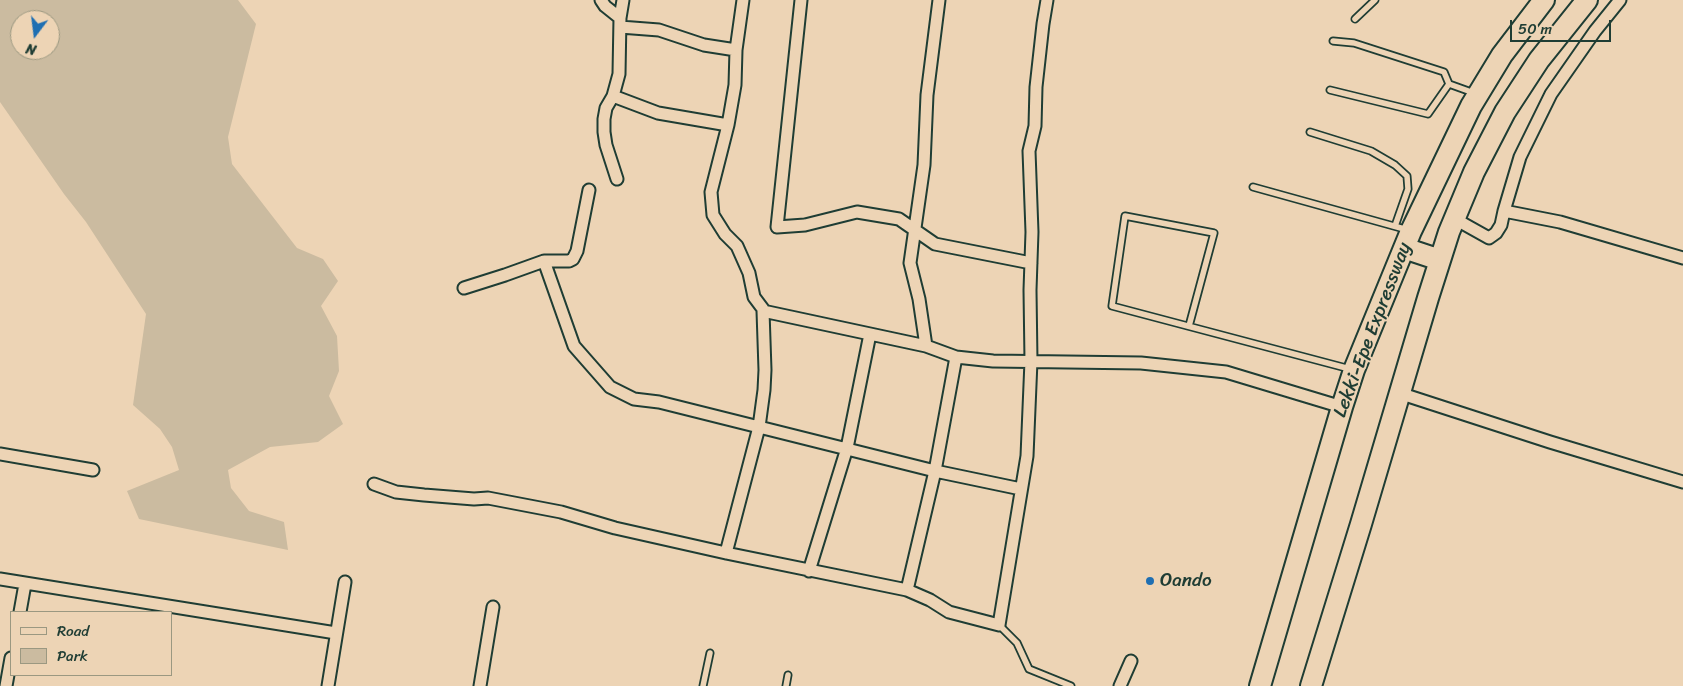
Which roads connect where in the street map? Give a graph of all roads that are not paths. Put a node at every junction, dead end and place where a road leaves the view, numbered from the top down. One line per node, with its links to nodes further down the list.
1 (601, 0): 12 (street)
2 (623, 0): 12 (street)
3 (743, 0): 14 (street)
4 (801, 0): 26 (street)
5 (939, 0): 26 (street)
6 (1047, 0): 31 (street)
7 (1375, 0): 11 (lane)
8 (1544, 0): 17 (highway, Lekki-Epe Expressway)
9 (1587, 0): 25 (highway, Lekki-Epe Expressway)
10 (1620, 0): 24 (street)
11 (1355, 20)
12 (620, 23): 14 (street); 18 (street)
13 (1333, 41): 15 (lane)
14 (736, 50): 19 (street)
15 (1449, 84): 16 (lane); 17 (lane)
16 (1330, 90)
17 (1478, 95): 27 (highway, Lekki-Epe Expressway)
18 (613, 96): 19 (street); 21 (street)
19 (728, 125): 33 (street)
20 (1310, 132): 27 (lane)
21 (617, 179)
22 (1253, 187): 27 (lane)
23 (589, 190): 29 (street)
24 (1504, 211): 25 (street); 28 (street)
25 (1455, 220): 30 (highway, Lekki-Epe Expressway)
26 (915, 229): 31 (street); 36 (street)
27 (1403, 235): 30 (highway); 39 (highway, Lekki-Epe Expressway)
28 (1683, 258)
29 (544, 260): 32 (street); 42 (street)
30 (1440, 260): 40 (highway, Lekki-Epe Expressway)
31 (1031, 263): 38 (street)
32 (464, 288)
33 (763, 311): 35 (street); 42 (street)
34 (1189, 326): 34 (lane); 39 (lane)
35 (870, 334): 36 (street); 43 (street)
36 (926, 346): 37 (street)
37 (956, 357): 38 (street); 46 (street)
38 (1031, 360): 41 (street); 49 (street)
39 (1354, 370): 41 (highway, Lekki-Epe Expressway)
40 (1399, 393): 47 (street); 72 (highway, Lekki-Epe Expressway)
41 (1342, 407): 71 (highway, Lekki-Epe Expressway)
42 (759, 427): 43 (street); 50 (street)
43 (847, 448): 46 (street); 51 (street)
44 (0, 454): 45 (street)
45 (93, 470)
46 (935, 471): 49 (street); 55 (street)
47 (1683, 482)
48 (374, 484): 50 (street)
49 (1021, 489): 58 (street)
50 (726, 553): 51 (street)
51 (808, 571): 55 (street)
52 (0, 579): 54 (street)
53 (345, 582): 59 (street)
54 (25, 584): 57 (street); 59 (street)
55 (907, 590): 58 (street)
56 (493, 607): 66 (street)
57 (20, 611)
58 (998, 625): 69 (lane)
59 (336, 633): 65 (street)
60 (710, 653): 67 (lane)
61 (1131, 661): 70 (street)
62 (10, 664): 64 (street)
63 (788, 675): 68 (lane)
64 (6, 686)
65 (328, 686)
66 (480, 686)
67 (703, 686)
68 (786, 686)
69 (1071, 686)
70 (1120, 686)
71 (1260, 686)
72 (1311, 686)

